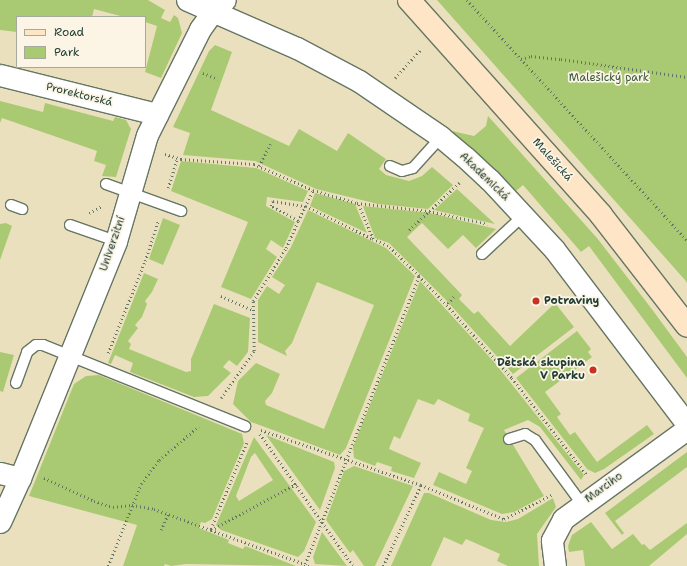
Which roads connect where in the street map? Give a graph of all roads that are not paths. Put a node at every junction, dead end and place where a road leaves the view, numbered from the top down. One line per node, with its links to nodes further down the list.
1 (187, 0): 3 (street, Akademická)
2 (409, 0): 17 (street, Malešická)
3 (219, 6): 5 (street, Univerzitní); 6 (street, Akademická)
4 (0, 76): 5 (street, Prorektorská)
5 (157, 114): 9 (street, Univerzitní)
6 (441, 137): 7 (lane); 13 (street, Akademická)
7 (390, 166)
8 (106, 184): 9 (lane)
9 (130, 192): 12 (lane); 15 (street, Univerzitní)
10 (11, 205): 11 (lane)
11 (22, 209)
12 (180, 211)
13 (524, 215): 16 (lane); 20 (street, Akademická)
14 (70, 225): 15 (lane)
15 (116, 241): 18 (street, Univerzitní)
16 (482, 254)
17 (687, 326)
18 (70, 355): 19 (lane); 21 (lane); 25 (street, Univerzitní)
19 (16, 383)
20 (687, 424)
21 (245, 426)
22 (687, 429): 26 (street, Marciho)
23 (509, 439): 26 (lane)
24 (0, 474): 25 (street)
25 (20, 478): 27 (street, Univerzitní)
26 (582, 504): 28 (street, Marciho)
27 (0, 522)
28 (555, 566)

